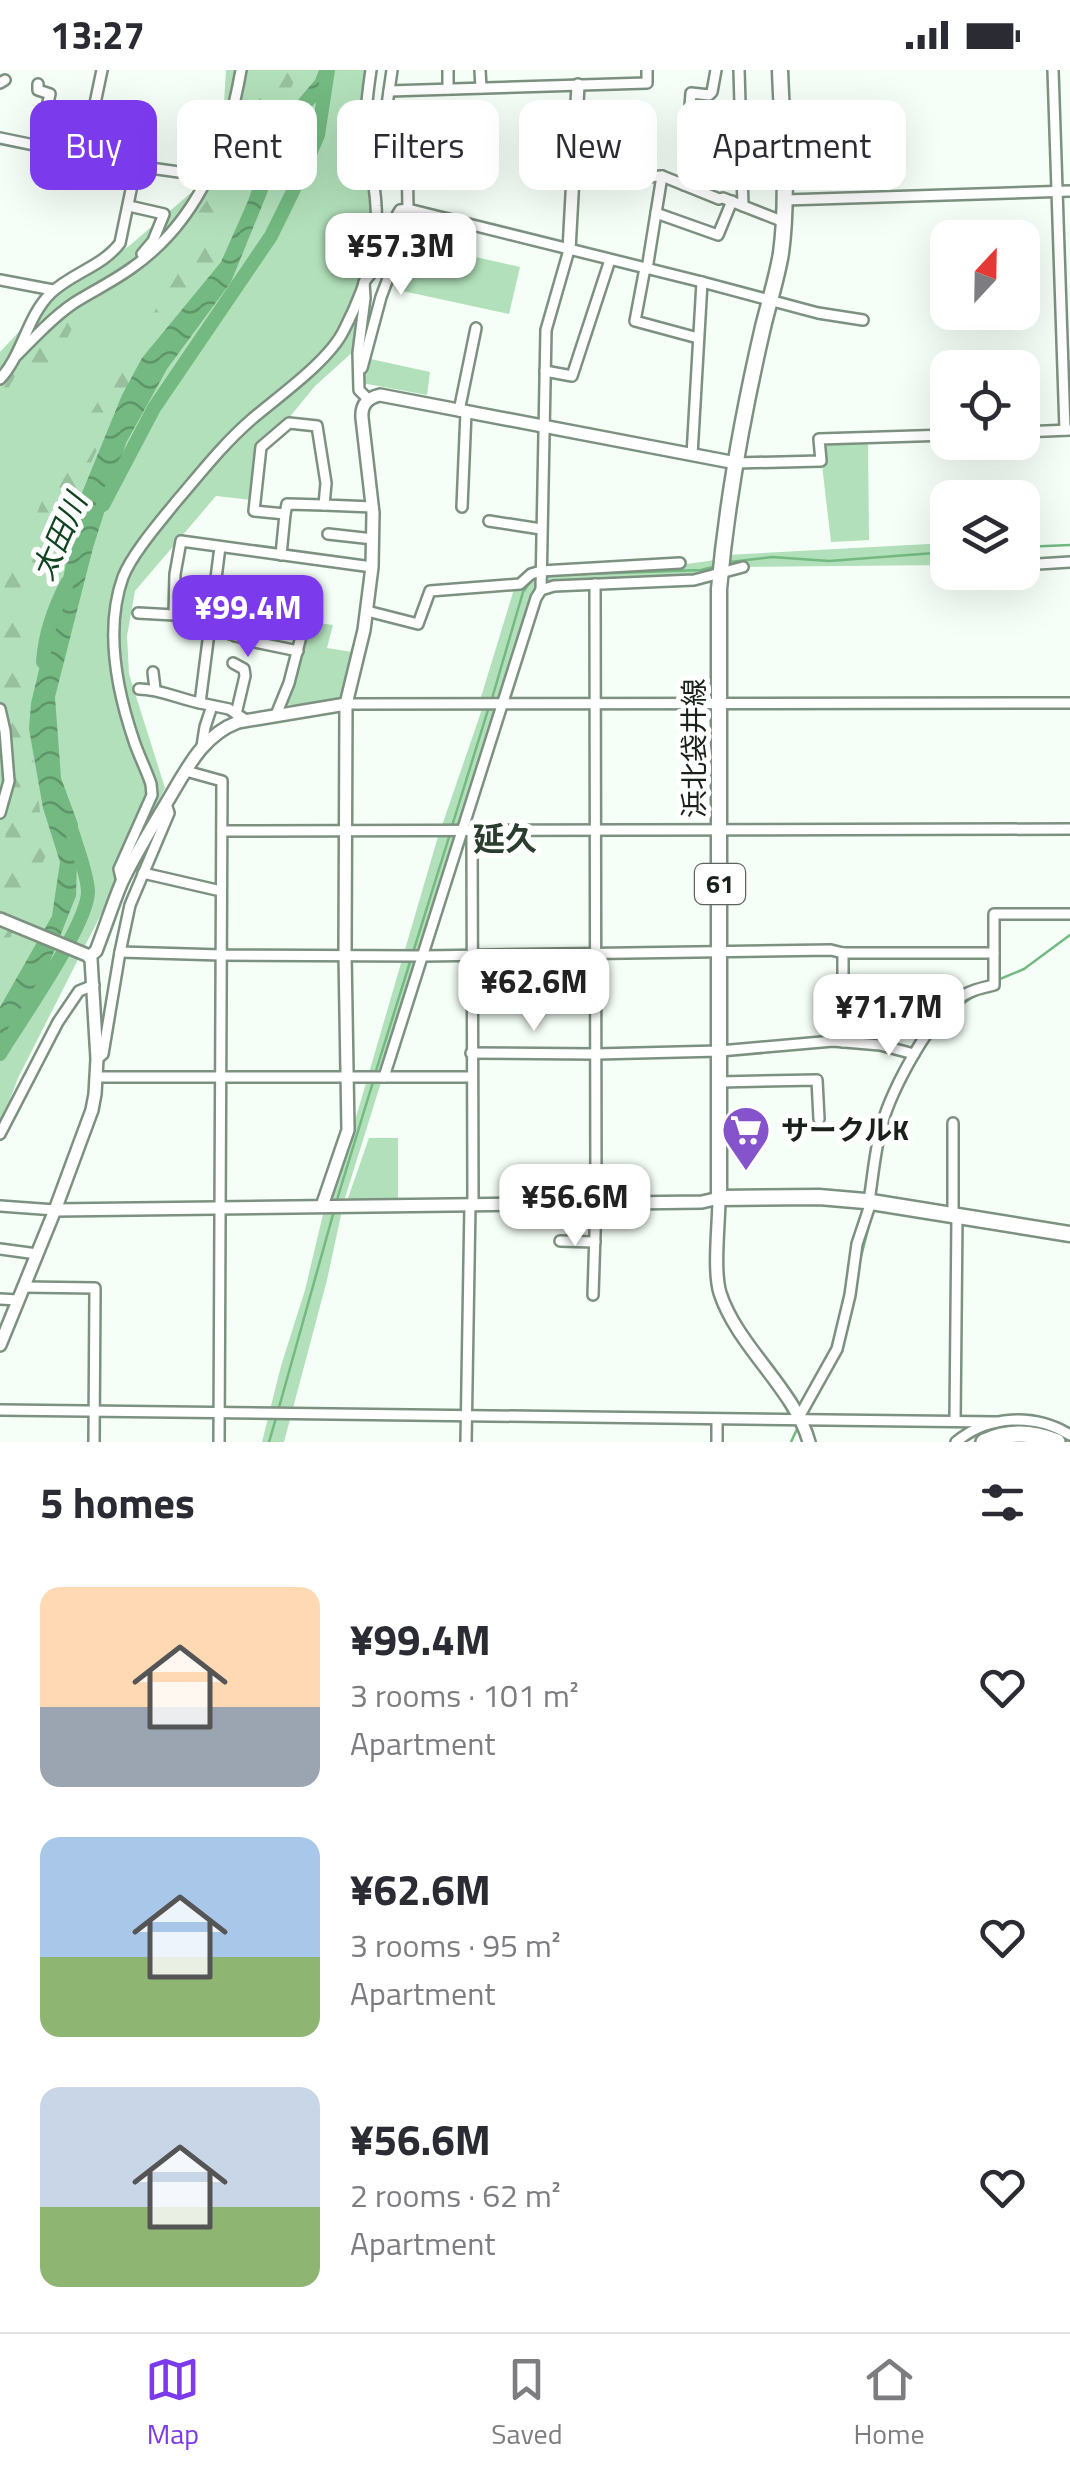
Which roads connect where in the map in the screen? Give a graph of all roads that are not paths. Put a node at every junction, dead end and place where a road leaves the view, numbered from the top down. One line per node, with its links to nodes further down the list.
1 (102, 70): 19 (street)
2 (242, 70): 20 (street)
3 (371, 70): 46 (street)
4 (392, 70): 17 (street)
5 (448, 70): 16 (street)
6 (480, 70): 15 (street)
7 (577, 70): 14 (street)
8 (646, 70): 14 (street)
9 (716, 70): 22 (street)
10 (739, 70): 37 (street)
11 (780, 70): 34 (main road, 浜北袋井線 / 61)
12 (1053, 70): 33 (street)
13 (38, 84): 18 (street)
14 (578, 85): 15 (street); 21 (street)
15 (481, 88): 16 (street)
16 (448, 89): 17 (street)
17 (389, 91): 38 (street)
18 (49, 100)
19 (96, 100)
20 (234, 100)
21 (577, 100)
22 (690, 100)
23 (0, 138): 24 (street)
24 (30, 144)
25 (657, 176): 26 (street)
26 (662, 176): 27 (street); 39 (street)
27 (677, 182)
28 (132, 190): 36 (street)
29 (201, 190): 43 (street)
30 (572, 190): 41 (street)
31 (696, 190): 35 (street)
32 (1070, 191): 33 (street)
33 (1057, 192): 34 (street); 60 (street)
34 (784, 200): 40 (main road, 浜北袋井線 / 61)
35 (732, 202): 37 (street); 39 (street)
36 (129, 206): 43 (street); 48 (street)
37 (743, 206): 40 (street)
38 (408, 209): 41 (street); 46 (street); 56 (street)
39 (656, 213): 44 (street)
40 (784, 222): 49 (main road, 浜北袋井線 / 61)
41 (569, 250): 42 (street); 54 (street)
42 (610, 260): 44 (street); 54 (street)
43 (135, 266): 53 (street)
44 (646, 268): 47 (street); 52 (street)
45 (0, 280): 48 (street)
46 (364, 282): 56 (street); 116 (street)
47 (702, 282): 49 (street); 52 (street)
48 (53, 290): 53 (street)
49 (770, 300): 50 (street); 64 (main road, 浜北袋井線 / 61)
50 (863, 320)
51 (476, 328): 58 (street)
52 (698, 338): 63 (street)
53 (17, 356): 55 (street)
54 (545, 371): 59 (street)
55 (0, 379)
56 (358, 380): 57 (street)
57 (368, 400): 58 (street); 66 (street)
58 (462, 411): 59 (street); 67 (street)
59 (543, 426): 63 (street); 70 (street)
60 (1068, 430): 61 (street)
61 (1040, 431)
62 (930, 435): 64 (street)
63 (692, 455): 64 (street)
64 (736, 464): 78 (main road, 浜北袋井線 / 61)
65 (324, 506): 66 (street); 68 (street); 68 (street)
66 (373, 507): 72 (street)
67 (462, 507)
68 (285, 514): 74 (street)
69 (489, 521): 70 (street)
70 (541, 529): 81 (street)
71 (328, 534): 72 (street)
72 (373, 540): 80 (street)
73 (220, 546): 74 (street); 87 (street); 88 (street)
74 (281, 555): 80 (street)
75 (1070, 562): 77 (street)
76 (680, 563): 81 (street)
77 (1040, 564)
78 (721, 566): 79 (street); 82 (street); 100 (main road, 浜北袋井線 / 61)
79 (743, 566)
80 (372, 567): 86 (street)
81 (541, 571): 83 (street); 86 (street)
82 (595, 584): 83 (street); 96 (street)
83 (541, 590): 99 (street)
84 (238, 602): 89 (street)
85 (307, 612): 90 (street)
86 (366, 612): 98 (street)
87 (138, 613)
88 (209, 628): 89 (street); 95 (street)
89 (234, 636): 90 (street)
90 (298, 651): 103 (street)
91 (233, 663): 104 (street)
92 (153, 672): 94 (street)
93 (139, 689): 94 (street)
94 (154, 689): 95 (street)
95 (200, 703): 101 (street)
96 (595, 703): 99 (street); 100 (street); 109 (street)
97 (1070, 703): 100 (street)
98 (346, 704): 99 (street); 103 (street); 112 (street)
99 (503, 704): 113 (street)
100 (719, 704): 110 (main road, 浜北袋井線 / 61)
101 (212, 706): 104 (street); 105 (street)
102 (0, 708): 108 (street)
103 (276, 715): 104 (street)
104 (241, 717): 105 (street)
105 (202, 746): 106 (street)
106 (186, 770): 107 (street); 114 (street)
107 (166, 804): 115 (street); 116 (street)
108 (0, 814)
109 (595, 829): 110 (street); 113 (street); 125 (street)
110 (720, 829): 111 (street); 121 (main road, 浜北袋井線 / 61)
111 (1070, 829)
112 (346, 830): 113 (street); 114 (street); 124 (street)
113 (467, 830): 127 (street); 129 (street)
114 (222, 832): 117 (street)
115 (143, 873): 117 (street); 120 (street)
116 (122, 882): 128 (street)
117 (222, 890): 126 (street)
118 (1070, 914): 123 (street)
119 (0, 920): 128 (street)
120 (120, 952): 126 (street); 136 (street)
121 (720, 953): 122 (street); 125 (street); 132 (main road, 浜北袋井線 / 61)
122 (843, 953): 123 (street); 131 (street)
123 (994, 953): 135 (street)
124 (345, 954): 126 (street); 129 (street); 140 (street)
125 (595, 954): 127 (street); 134 (street)
126 (221, 955): 139 (street)
127 (472, 955): 129 (street); 133 (street)
128 (88, 956): 130 (street)
129 (423, 956): 141 (street)
130 (94, 985): 136 (street); 145 (street)
131 (843, 1042): 132 (street); 135 (street)
132 (720, 1051): 134 (street); 142 (main road, 浜北袋井線 / 61)
133 (472, 1053): 134 (street); 138 (street)
134 (596, 1054): 148 (street)
135 (914, 1054): 147 (street)
136 (97, 1059): 137 (street)
137 (97, 1077): 139 (street); 153 (street)
138 (471, 1077): 141 (street); 149 (street)
139 (221, 1078): 140 (street); 151 (street)
140 (347, 1078): 141 (street); 152 (street)
141 (384, 1078)
142 (719, 1082): 143 (street); 146 (main road, 浜北袋井線 / 61)
143 (818, 1120)
144 (953, 1123): 154 (street)
145 (0, 1134)
146 (719, 1198): 147 (main road); 148 (street); 168 (street)
147 (870, 1201): 154 (main road); 168 (street)
148 (596, 1203): 149 (street); 157 (street)
149 (471, 1204): 152 (street); 167 (street)
150 (0, 1206): 153 (street)
151 (222, 1206): 152 (street); 153 (street); 166 (street)
152 (322, 1206)
153 (54, 1210): 159 (street)
154 (955, 1215): 155 (main road); 170 (street)
155 (1070, 1234)
156 (560, 1241): 157 (street)
157 (595, 1242): 161 (street)
158 (0, 1249): 159 (street)
159 (37, 1254): 160 (street)
160 (20, 1293): 162 (street); 163 (street); 165 (street)
161 (592, 1296)
162 (0, 1298)
163 (0, 1345)
164 (0, 1410): 165 (street)
165 (94, 1411): 166 (street); 173 (street)
166 (219, 1413): 167 (street); 174 (street)
167 (466, 1416): 169 (street); 175 (street)
168 (799, 1418): 169 (street); 170 (street); 177 (street)
169 (717, 1419): 176 (street)
170 (956, 1421): 171 (street)
171 (996, 1422): 172 (street); 178 (street)
172 (1070, 1435)
173 (94, 1442)
174 (219, 1442)
175 (466, 1442)
176 (717, 1442)
177 (809, 1442)
178 (956, 1442)
179 (984, 1442): 182 (highway)
180 (1018, 1442): 181 (highway)
181 (1030, 1442)
182 (1057, 1442)

